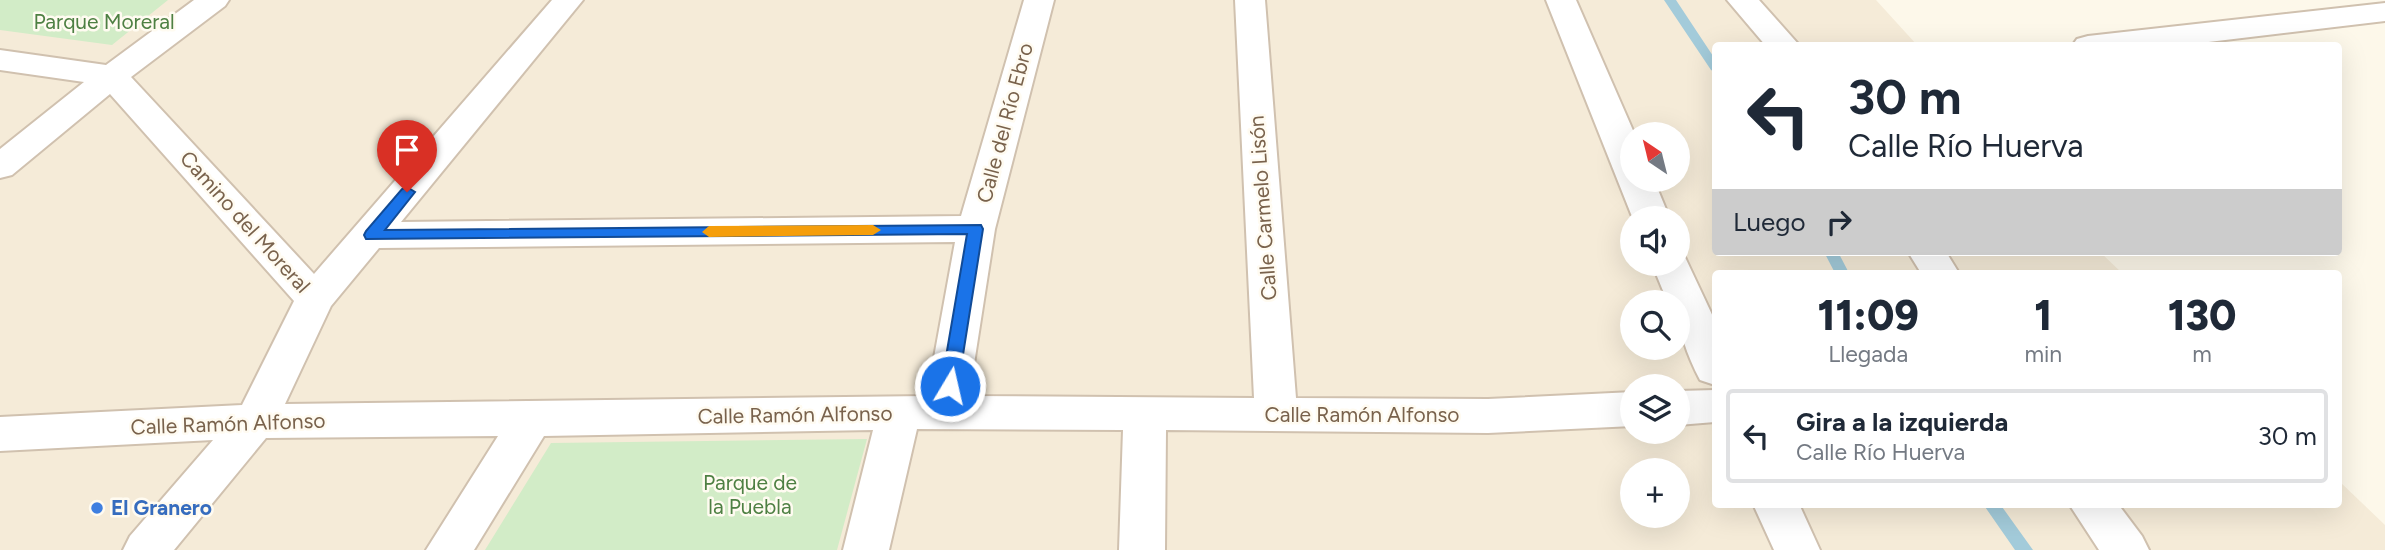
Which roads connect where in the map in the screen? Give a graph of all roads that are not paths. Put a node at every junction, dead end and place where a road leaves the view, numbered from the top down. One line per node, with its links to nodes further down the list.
1 (214, 0): 11 (street)
2 (568, 0): 15 (street)
3 (1039, 0): 14 (street, Calle del Río Ebro)
4 (1250, 0): 25 (street, Calle Carmelo Lisón)
5 (1561, 0): 12 (street)
6 (1742, 0): 8 (street)
7 (2385, 12): 9 (street)
8 (1780, 42)
9 (2123, 42)
10 (0, 60): 11 (street)
11 (112, 76): 13 (street); 17 (street, Camino del Moreral)
12 (1620, 141)
13 (0, 167)
14 (975, 229): 15 (street); 22 (street, Calle del Río Ebro)
15 (372, 235): 17 (street)
16 (1676, 276): 18 (street)
17 (315, 299): 27 (street, Camino del Moreral)
18 (1712, 362)
19 (1712, 406): 20 (street)
20 (1690, 407)
21 (1620, 411): 25 (street, Calle Ramón Alfonso)
22 (945, 412): 23 (street, Calle Ramón Alfonso); 24 (street, Calle Ramón Alfonso)
23 (1145, 412): 25 (street, Calle Ramón Alfonso); 34 (street)
24 (899, 413): 26 (street, Calle Ramón Alfonso); 33 (street)
25 (1276, 416)
26 (533, 419): 27 (street, Calle Ramón Alfonso); 32 (street)
27 (255, 421): 28 (street, Calle Ramón Alfonso); 31 (street, Camino del Moreral)
28 (0, 434)
29 (1778, 508): 35 (street)
30 (2095, 508): 36 (street)
31 (146, 550)
32 (449, 550)
33 (866, 550)
34 (1142, 550)
35 (1797, 550)
36 (2126, 550)

